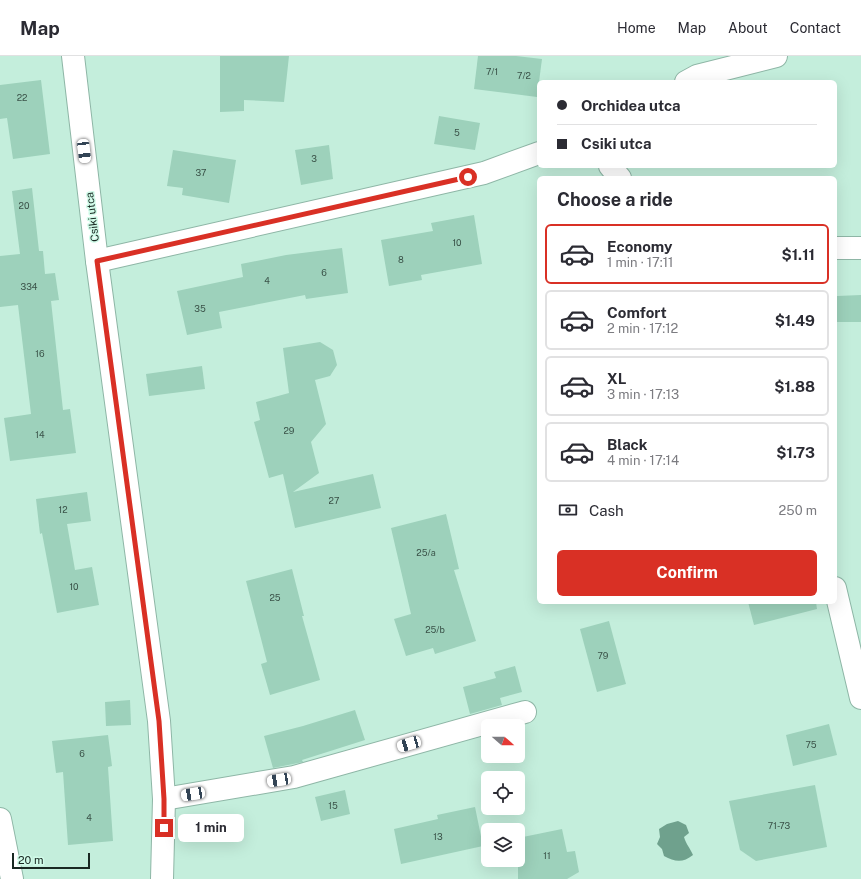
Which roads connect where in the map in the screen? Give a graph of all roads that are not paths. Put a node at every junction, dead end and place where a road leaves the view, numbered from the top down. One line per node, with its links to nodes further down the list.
1 (73, 56): 9 (street, Csiki utca)
2 (776, 56): 3 (street)
3 (690, 80)
4 (537, 155): 9 (street)
5 (612, 168): 6 (street)
6 (618, 176)
7 (837, 248): 8 (street)
8 (861, 248)
9 (97, 261): 14 (street, Csiki utca)
10 (837, 594): 11 (street)
11 (856, 653): 12 (street)
12 (861, 698)
13 (525, 712): 14 (street)
14 (164, 799): 17 (street, Csiki utca)
15 (0, 819): 16 (street)
16 (12, 879)
17 (162, 879)

